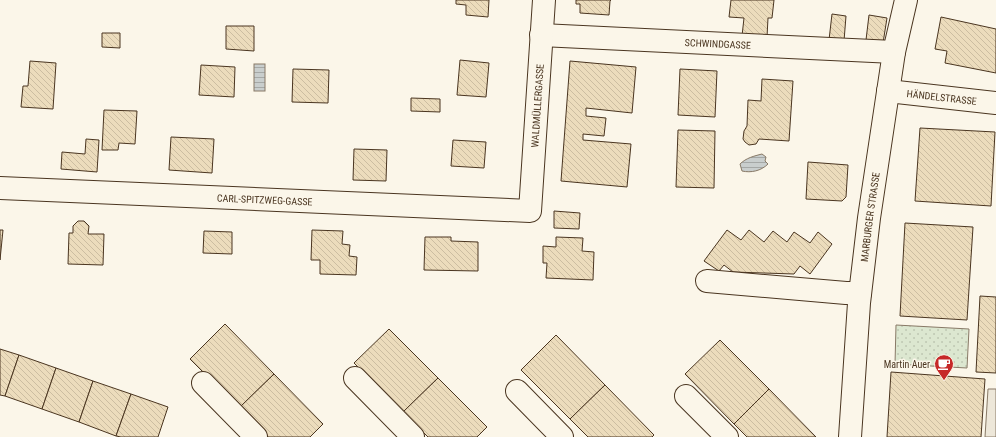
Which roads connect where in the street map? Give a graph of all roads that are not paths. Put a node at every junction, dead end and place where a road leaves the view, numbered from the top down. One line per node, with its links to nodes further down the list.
1 (544, 0): 3 (street, WALDMÜLLERGASSE)
2 (906, 0): 4 (street, MARBURGER STRASSE)
3 (541, 35): 4 (street, SCHWINDGASSE); 8 (street, WALDMÜLLERGASSE)
4 (894, 52): 5 (street, MARBURGER STRASSE)
5 (888, 91): 6 (street, HÄNDELSTRASSE); 10 (street, MARBURGER STRASSE)
6 (996, 103)
7 (0, 188): 8 (street, CARL-SPITZWEG-GASSE)
8 (530, 212)
9 (707, 281): 10 (street)
10 (860, 292): 19 (street, MARBURGER STRASSE)
11 (355, 378): 16 (street)
12 (203, 383): 15 (street)
13 (517, 391): 17 (street)
14 (686, 396): 18 (street)
15 (256, 437)
16 (413, 437)
17 (562, 437)
18 (727, 437)
19 (850, 437)

